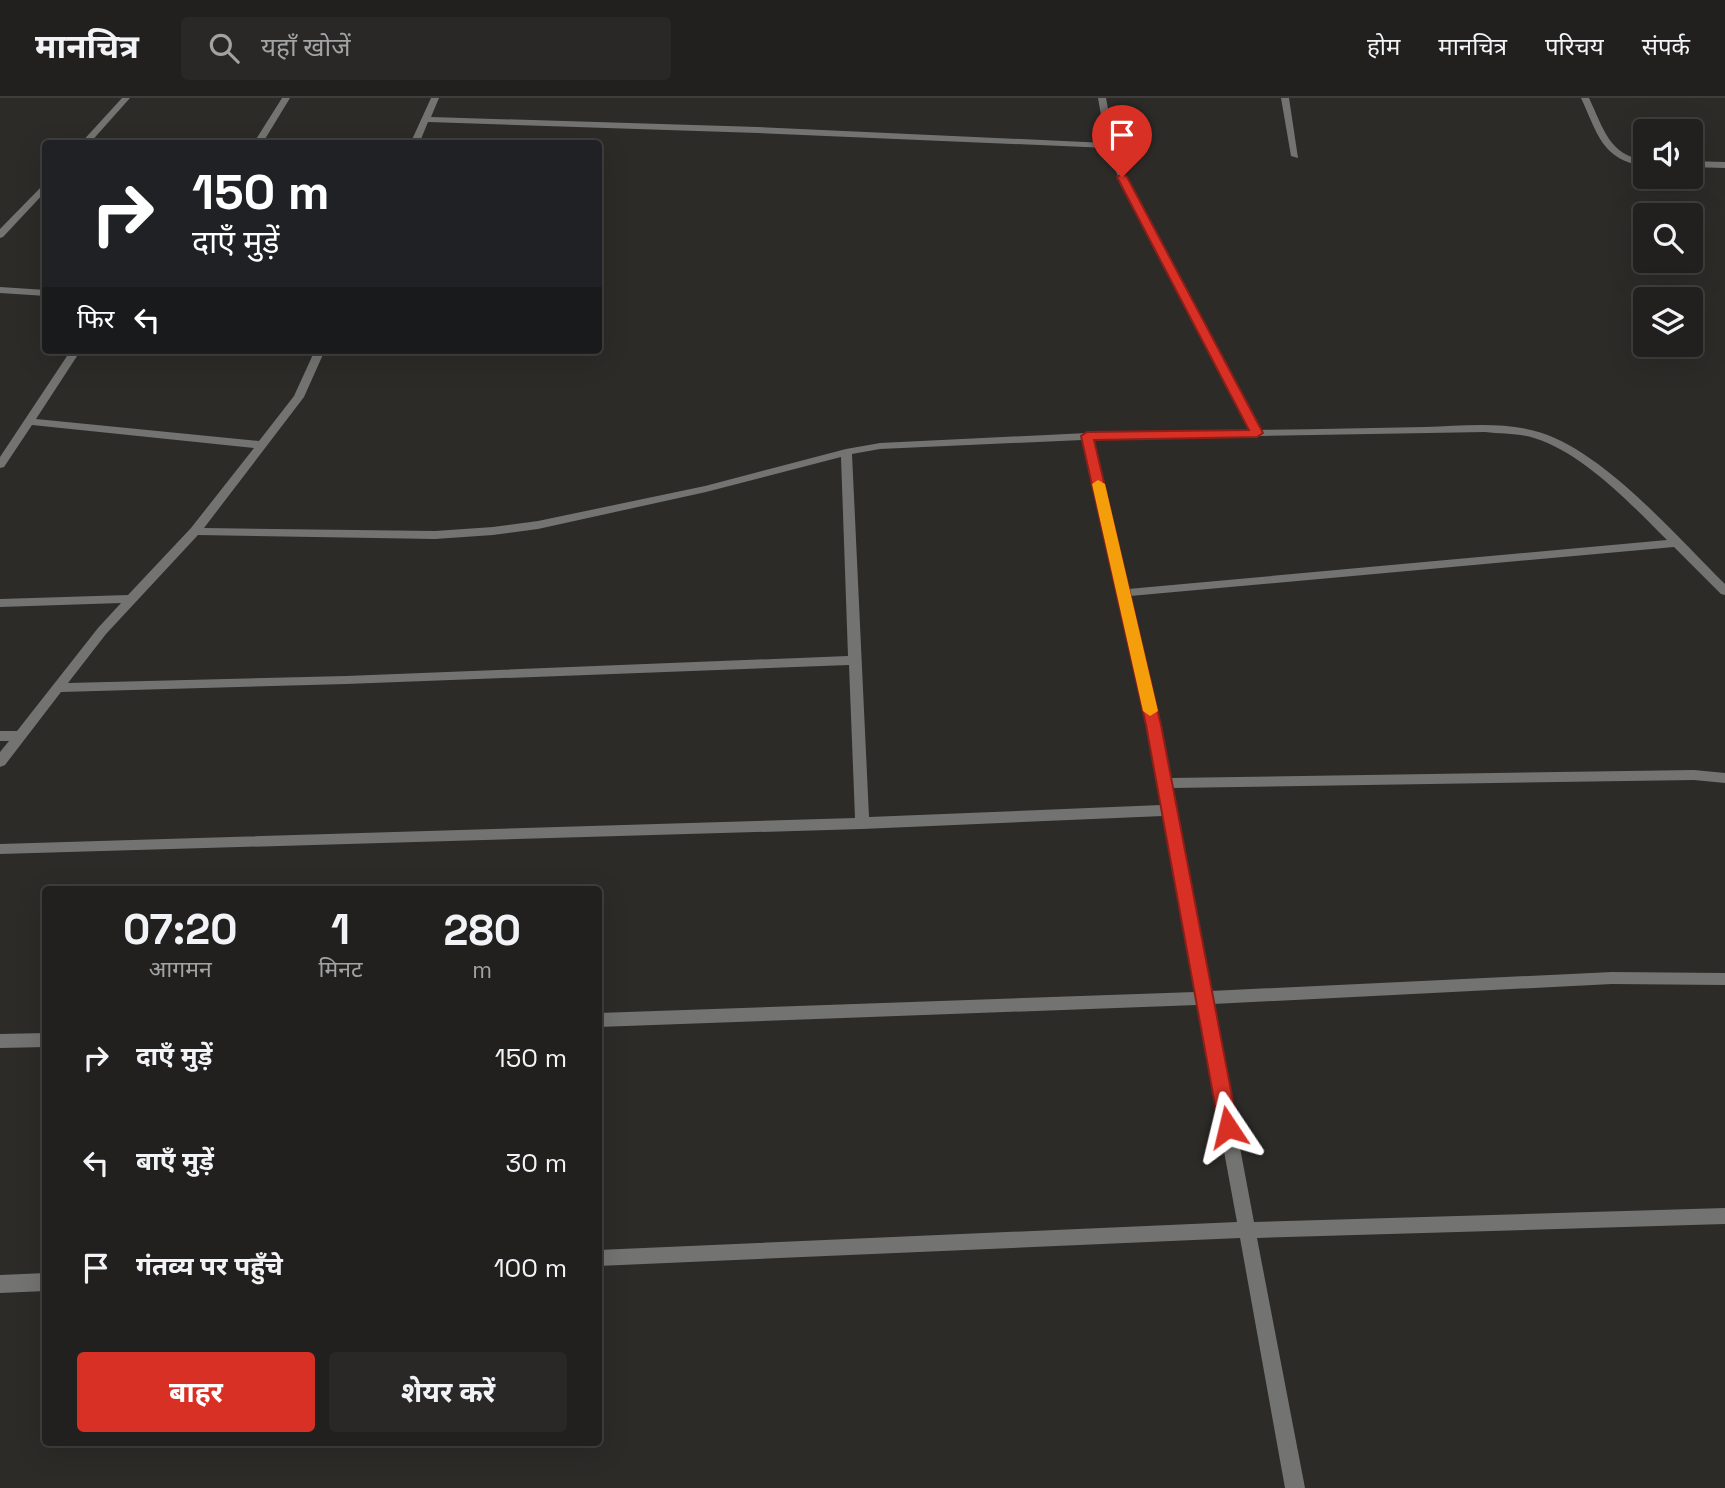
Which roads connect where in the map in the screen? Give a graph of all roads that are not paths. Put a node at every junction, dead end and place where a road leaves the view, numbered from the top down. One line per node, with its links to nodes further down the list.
1 (126, 98): 8 (street)
2 (286, 98): 9 (street)
3 (435, 98): 7 (street)
4 (1101, 98): 11 (street)
5 (1285, 98): 12 (street)
6 (1586, 98): 13 (street)
7 (425, 119): 10 (street); 11 (street)
8 (88, 140)
9 (260, 140)
10 (416, 140)
11 (1111, 146): 23 (street)
12 (1295, 156)
13 (1633, 162)
14 (1703, 164): 15 (street)
15 (1725, 165)
16 (42, 190): 17 (street)
17 (0, 235)
18 (0, 290): 19 (street)
19 (42, 293)
20 (73, 354): 22 (street)
21 (318, 354): 25 (street)
22 (30, 422): 25 (street); 27 (street)
23 (1257, 433): 24 (street); 29 (street)
24 (1087, 436): 26 (street); 31 (street)
25 (262, 445): 28 (street)
26 (846, 452): 28 (street); 34 (street)
27 (0, 465)
28 (195, 531): 32 (street)
29 (1674, 543): 30 (street); 31 (street)
30 (1725, 591)
31 (1124, 593): 40 (street)
32 (129, 599): 33 (street); 35 (street)
33 (0, 603)
34 (855, 660): 35 (street); 42 (street)
35 (58, 688): 37 (street)
36 (0, 736): 37 (street)
37 (20, 736): 38 (street)
38 (0, 762)
39 (1725, 778): 40 (street)
40 (1164, 783): 41 (street)
41 (1170, 810): 42 (street); 45 (street)
42 (862, 824): 43 (street)
43 (0, 849)
44 (1725, 979): 45 (street)
45 (1204, 998): 46 (street); 50 (street)
46 (602, 1020)
47 (42, 1040): 48 (street)
48 (0, 1041)
49 (1725, 1216): 50 (street)
50 (1247, 1230): 51 (street); 54 (street)
51 (602, 1258)
52 (42, 1282): 53 (street)
53 (0, 1284)
54 (1294, 1488)

